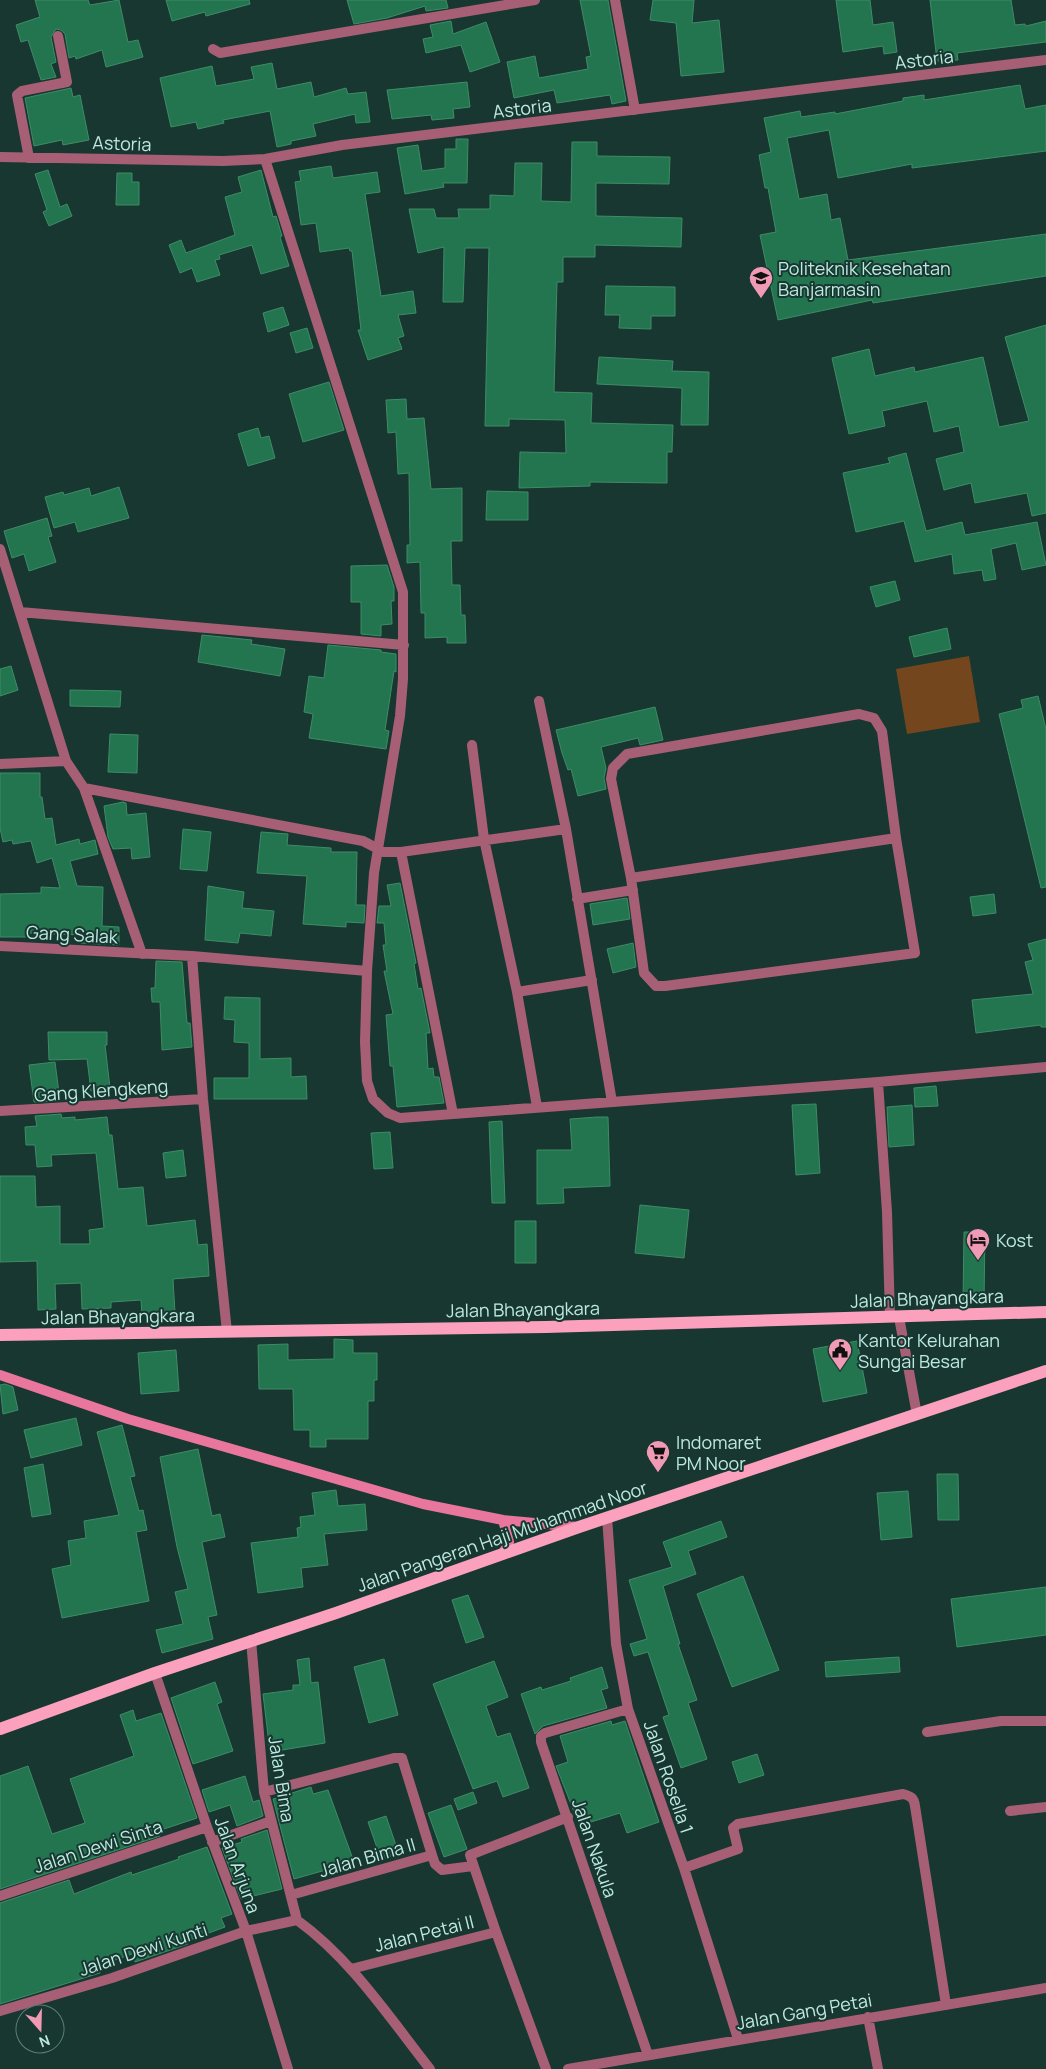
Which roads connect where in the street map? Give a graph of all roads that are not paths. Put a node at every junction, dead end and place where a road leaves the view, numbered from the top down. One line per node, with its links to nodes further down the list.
1 (535, 0): 4 (street)
2 (615, 0): 6 (street)
3 (58, 36): 8 (street)
4 (213, 50)
5 (1046, 60): 6 (street, Astoria)
6 (635, 110): 9 (street, Astoria)
7 (0, 157): 8 (street, Astoria)
8 (29, 158): 9 (street, Astoria)
9 (265, 159): 12 (street)
10 (0, 549): 11 (street)
11 (20, 612): 12 (street); 15 (street)
12 (404, 646): 21 (street)
13 (539, 701): 18 (street)
14 (472, 745): 20 (street)
15 (66, 761): 16 (street); 17 (street)
16 (0, 764)
17 (84, 788): 21 (street); 27 (street)
18 (566, 829): 20 (street); 25 (street)
19 (896, 838): 23 (street); 23 (street); 24 (street)
20 (484, 839): 22 (street); 31 (street)
21 (378, 848): 22 (street); 29 (street)
22 (401, 852): 38 (street)
23 (631, 878): 24 (street)
24 (633, 890): 25 (street)
25 (577, 899): 30 (street)
26 (0, 946): 27 (street, Gang Salak)
27 (142, 954): 28 (street, Gang Salak)
28 (192, 956): 29 (street, Gang Salak); 34 (street)
29 (367, 971): 38 (street)
30 (592, 980): 31 (street); 35 (street)
31 (517, 992): 36 (street)
32 (1046, 1067): 33 (street)
33 (878, 1082): 35 (street); 40 (street)
34 (204, 1099): 37 (street, Gang Klengkeng); 41 (street)
35 (612, 1102): 36 (street)
36 (537, 1107): 38 (street)
37 (0, 1111)
38 (453, 1114)
39 (1046, 1312): 40 (main road, Jalan Bhayangkara)
40 (894, 1317): 41 (main road, Jalan Bhayangkara); 45 (street)
41 (227, 1332): 42 (main road, Jalan Bhayangkara)
42 (1, 1335)
43 (1046, 1372): 45 (main road, Jalan Pangeran Haji Muhammad Noor)
44 (0, 1375): 47 (street)
45 (917, 1415): 46 (main road, Jalan Pangeran Haji Muhammad Noor)
46 (607, 1517): 48 (main road, Jalan Pangeran Haji Muhammad Noor); 52 (street, Jalan Rosella 1)
47 (503, 1520): 48 (street); 49 (street)
48 (579, 1527): 49 (main road, Jalan Pangeran Haji Muhammad Noor)
49 (502, 1555): 50 (main road, Jalan Pangeran Haji Muhammad Noor)
50 (250, 1640): 51 (main road, Jalan Pangeran Haji Muhammad Noor); 56 (street, Jalan Bima)
51 (155, 1673): 54 (main road, Jalan Pangeran Haji Muhammad Noor); 61 (street, Jalan Arjuna)
52 (628, 1710): 59 (street, Jalan Nakula); 65 (street, Jalan Rosella 1)
53 (1046, 1721): 55 (street)
54 (0, 1729)
55 (927, 1732)
56 (264, 1792): 60 (street, Jalan Bima); 63 (street)
57 (1046, 1807): 58 (street)
58 (1010, 1811)
59 (568, 1817): 64 (street); 77 (street, Jalan Nakula)
60 (271, 1821): 62 (street); 66 (street, Jalan Bima)
61 (207, 1827): 62 (street, Jalan Arjuna); 67 (street, Jalan Dewi Sinta)
62 (212, 1842): 69 (street, Jalan Arjuna)
63 (432, 1855): 64 (street, Jalan Bima II); 66 (street, Jalan Bima II)
64 (473, 1866): 70 (street, Jalan Petai II)
65 (684, 1868): 73 (street); 76 (street, Jalan Rosella 1)
66 (291, 1895): 68 (street, Jalan Bima)
67 (0, 1896)
68 (297, 1920): 69 (street, Jalan Dewi Kunti); 71 (street)
69 (246, 1932): 74 (street, Jalan Dewi Kunti); 78 (street, Jalan Arjuna)
70 (496, 1932): 71 (street, Jalan Petai II); 80 (street)
71 (351, 1969): 79 (street)
72 (1046, 1988): 73 (street, Jalan Gang Petai)
73 (946, 2005): 75 (street, Jalan Gang Petai)
74 (0, 2010)
75 (868, 2017): 76 (street, Jalan Gang Petai); 82 (street)
76 (738, 2039): 77 (street, Jalan Gang Petai)
77 (648, 2055): 81 (street, Jalan Gang Petai)
78 (288, 2069)
79 (430, 2069)
80 (546, 2069)
81 (568, 2069)
82 (878, 2069)

